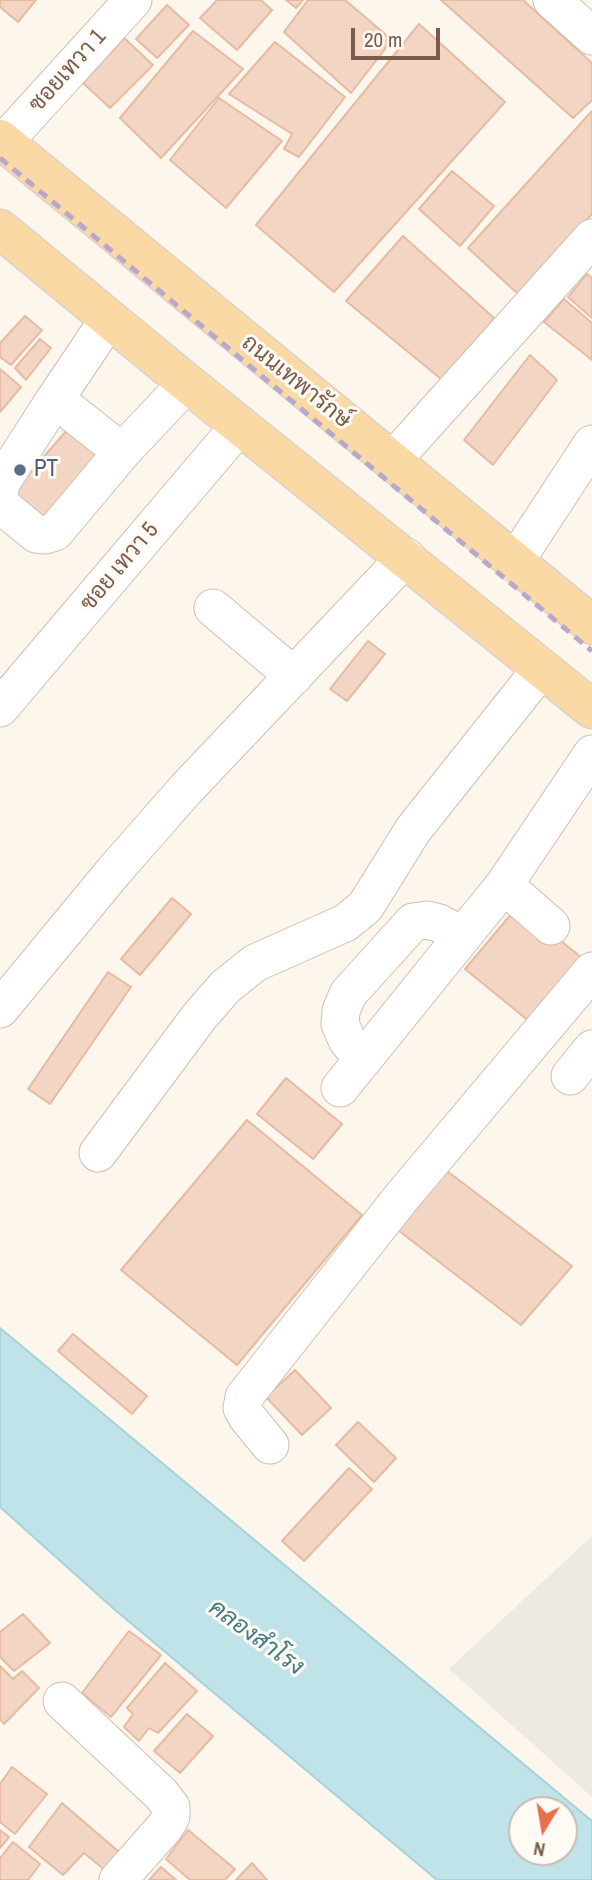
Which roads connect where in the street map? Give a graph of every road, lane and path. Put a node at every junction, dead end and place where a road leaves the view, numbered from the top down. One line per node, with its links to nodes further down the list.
1 (133, 0): 4 (street, ซอยเทวา 1)
2 (552, 0): 3 (street)
3 (592, 36)
4 (2, 141): 13 (main road, ถนนเทพารักษ์)
5 (0, 229): 7 (main road)
6 (592, 238): 13 (street)
7 (109, 319): 8 (main road); 9 (street)
8 (187, 383): 10 (main road); 12 (street)
9 (55, 399): 12 (street); 14 (street)
10 (240, 425): 16 (main road); 22 (street, ซอย เทวา 5)
11 (592, 444): 17 (street)
12 (122, 452): 15 (street)
13 (392, 461): 17 (main road, ถนนเทพารักษ์)
14 (0, 489)
15 (0, 500)
16 (405, 557): 20 (main road); 21 (street)
17 (514, 563): 19 (main road, ถนนเทพารักษ์)
18 (213, 608): 21 (street)
19 (592, 625)
20 (542, 668): 23 (main road); 32 (street)
21 (294, 676): 29 (street)
22 (0, 708)
23 (592, 709)
24 (592, 754): 25 (street)
25 (504, 885): 26 (street); 27 (street)
26 (551, 926)
27 (463, 936): 30 (street); 30 (street)
28 (592, 971): 33 (street)
29 (0, 1009)
30 (363, 1060): 31 (street)
31 (340, 1088)
32 (97, 1153)
33 (270, 1445)
34 (62, 1701): 35 (street)
35 (118, 1880)

